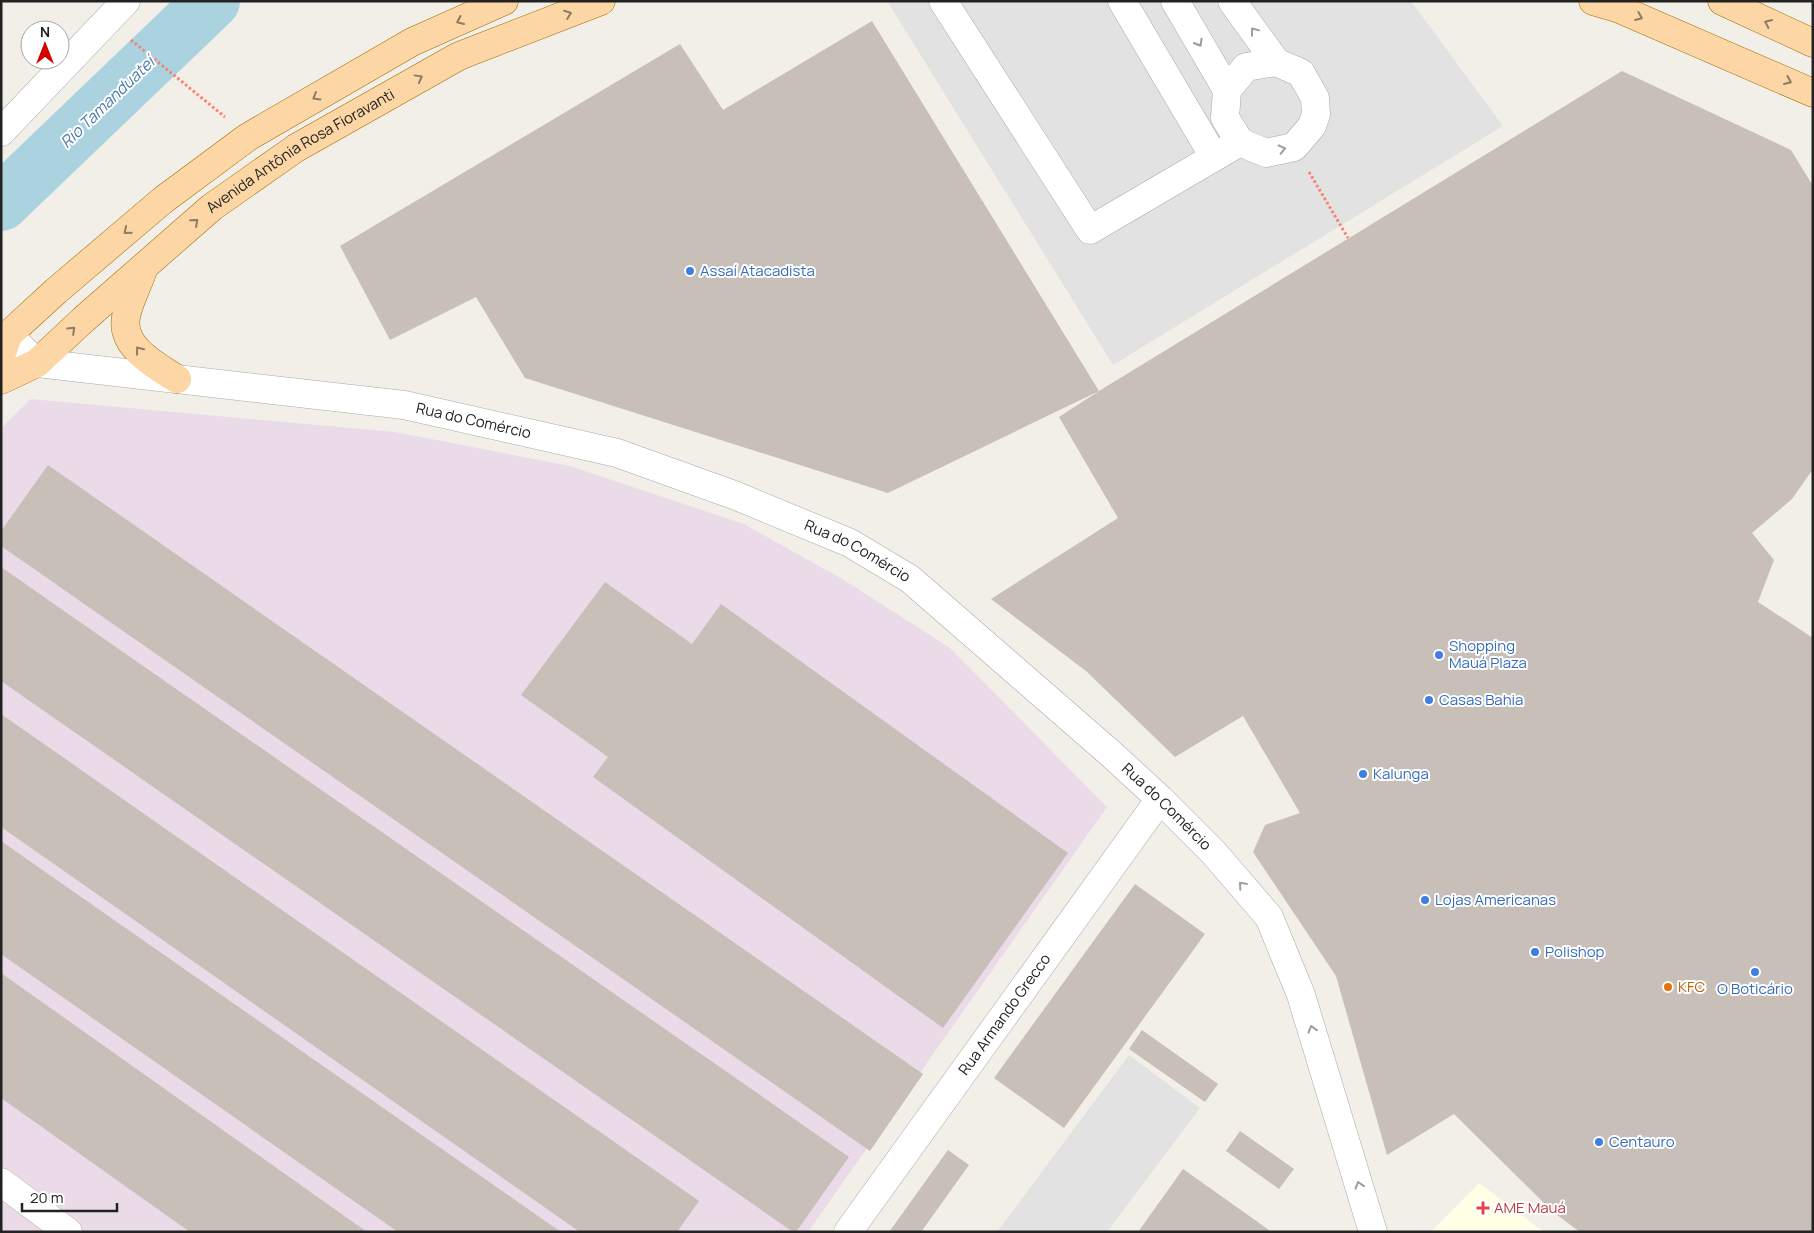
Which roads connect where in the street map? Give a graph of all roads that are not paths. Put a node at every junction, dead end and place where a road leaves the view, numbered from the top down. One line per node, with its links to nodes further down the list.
1 (126, 1): 14 (street)
2 (504, 1): 18 (main road, one-way to 18)
3 (601, 1): 17 (main road, Avenida Antônia Rosa Fioravanti, one-way to 3)
4 (943, 1): 16 (street)
5 (1122, 1): 16 (street)
6 (1175, 1): 12 (street, one-way to 12)
7 (1232, 1): 11 (street, one-way to 7)
8 (1593, 1): 13 (main road, one-way to 13)
9 (1722, 1): 10 (main road, one-way to 9)
10 (1813, 43)
11 (1276, 62): 12 (street); 15 (street, one-way to 11)
12 (1227, 90): 15 (street)
13 (1813, 93)
14 (1, 132)
15 (1240, 142): 16 (street)
16 (1214, 157)
17 (145, 266): 19 (main road, Avenida Antônia Rosa Fioravanti, one-way to 17); 20 (main road, one-way to 17)
18 (5, 346): 19 (street)
19 (37, 363): 20 (street, Rua do Comércio); 21 (main road, Avenida Antônia Rosa Fioravanti)
20 (177, 379): 22 (street, Rua do Comércio)
21 (1, 380)
22 (1160, 799): 25 (street, Rua Armando Grecco); 26 (street, Rua do Comércio, one-way to 22)
23 (1, 1182): 24 (street)
24 (68, 1232)
25 (848, 1232)
26 (1373, 1232)

